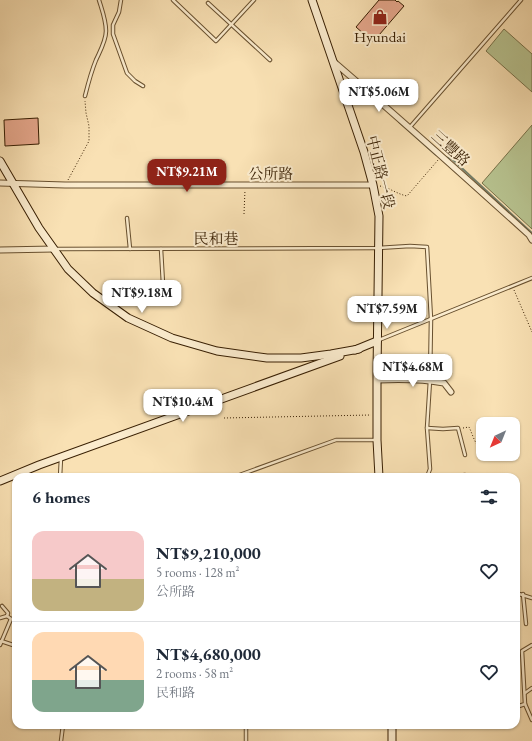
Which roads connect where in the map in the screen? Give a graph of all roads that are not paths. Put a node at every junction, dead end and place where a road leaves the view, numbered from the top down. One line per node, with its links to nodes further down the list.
1 (100, 0): 12 (lane)
2 (121, 0): 11 (lane)
3 (173, 0): 8 (lane)
4 (254, 0): 8 (lane)
5 (312, 0): 10 (street, 中正路一段)
6 (521, 0): 13 (lane)
7 (208, 2): 8 (lane)
8 (231, 24): 9 (lane)
9 (270, 60)
10 (333, 61): 13 (street, 三豐路); 17 (street, 中正路一段)
11 (143, 86)
12 (85, 96)
13 (410, 127): 19 (street, 三豐路)
14 (0, 161): 16 (street)
15 (0, 184): 16 (street, 公所路)
16 (13, 184): 17 (street, 公所路); 21 (street)
17 (373, 184): 20 (street, 中正路一段)
18 (127, 218): 22 (lane)
19 (532, 240)
20 (378, 248): 23 (lane, 民和巷); 27 (lane, 民和巷); 28 (street, 中正路一段)
21 (54, 249): 22 (lane, 民和巷); 24 (street); 30 (street)
22 (130, 249): 23 (lane, 民和巷)
23 (160, 249): 26 (lane)
24 (0, 250)
25 (532, 278): 27 (lane)
26 (163, 284)
27 (431, 319): 28 (lane); 33 (lane)
28 (377, 341): 29 (street); 32 (street, 中正路一段)
29 (359, 349): 30 (street); 31 (street)
30 (301, 358): 31 (street)
31 (304, 369): 38 (street)
32 (377, 380): 33 (street); 36 (street, 中正路一段)
33 (430, 380): 34 (street); 35 (lane)
34 (451, 392)
35 (427, 428): 37 (lane); 43 (lane)
36 (377, 440): 41 (lane); 42 (street, 中正路一段)
37 (465, 455)
38 (61, 457): 39 (street); 40 (lane)
39 (19, 473)
40 (60, 473)
41 (250, 473)
42 (379, 473)
43 (428, 473)
44 (12, 475): 45 (street)
45 (0, 480)
46 (520, 593): 47 (lane)
47 (523, 594): 48 (lane); 53 (lane)
48 (532, 598)
49 (2, 606): 50 (lane)
50 (7, 616): 51 (lane); 52 (lane)
51 (0, 618)
52 (11, 619): 54 (lane)
53 (526, 624)
54 (1, 641): 55 (lane); 56 (lane)
55 (0, 645)
56 (12, 645)
57 (532, 645): 59 (lane)
58 (532, 688): 59 (lane)
59 (524, 693): 60 (lane)
60 (525, 704): 61 (lane); 62 (lane)
61 (520, 706)
62 (532, 720)
63 (62, 729): 66 (lane)
64 (246, 729): 67 (lane)
65 (392, 729): 68 (street)
66 (61, 741)
67 (246, 741)
68 (392, 741)

